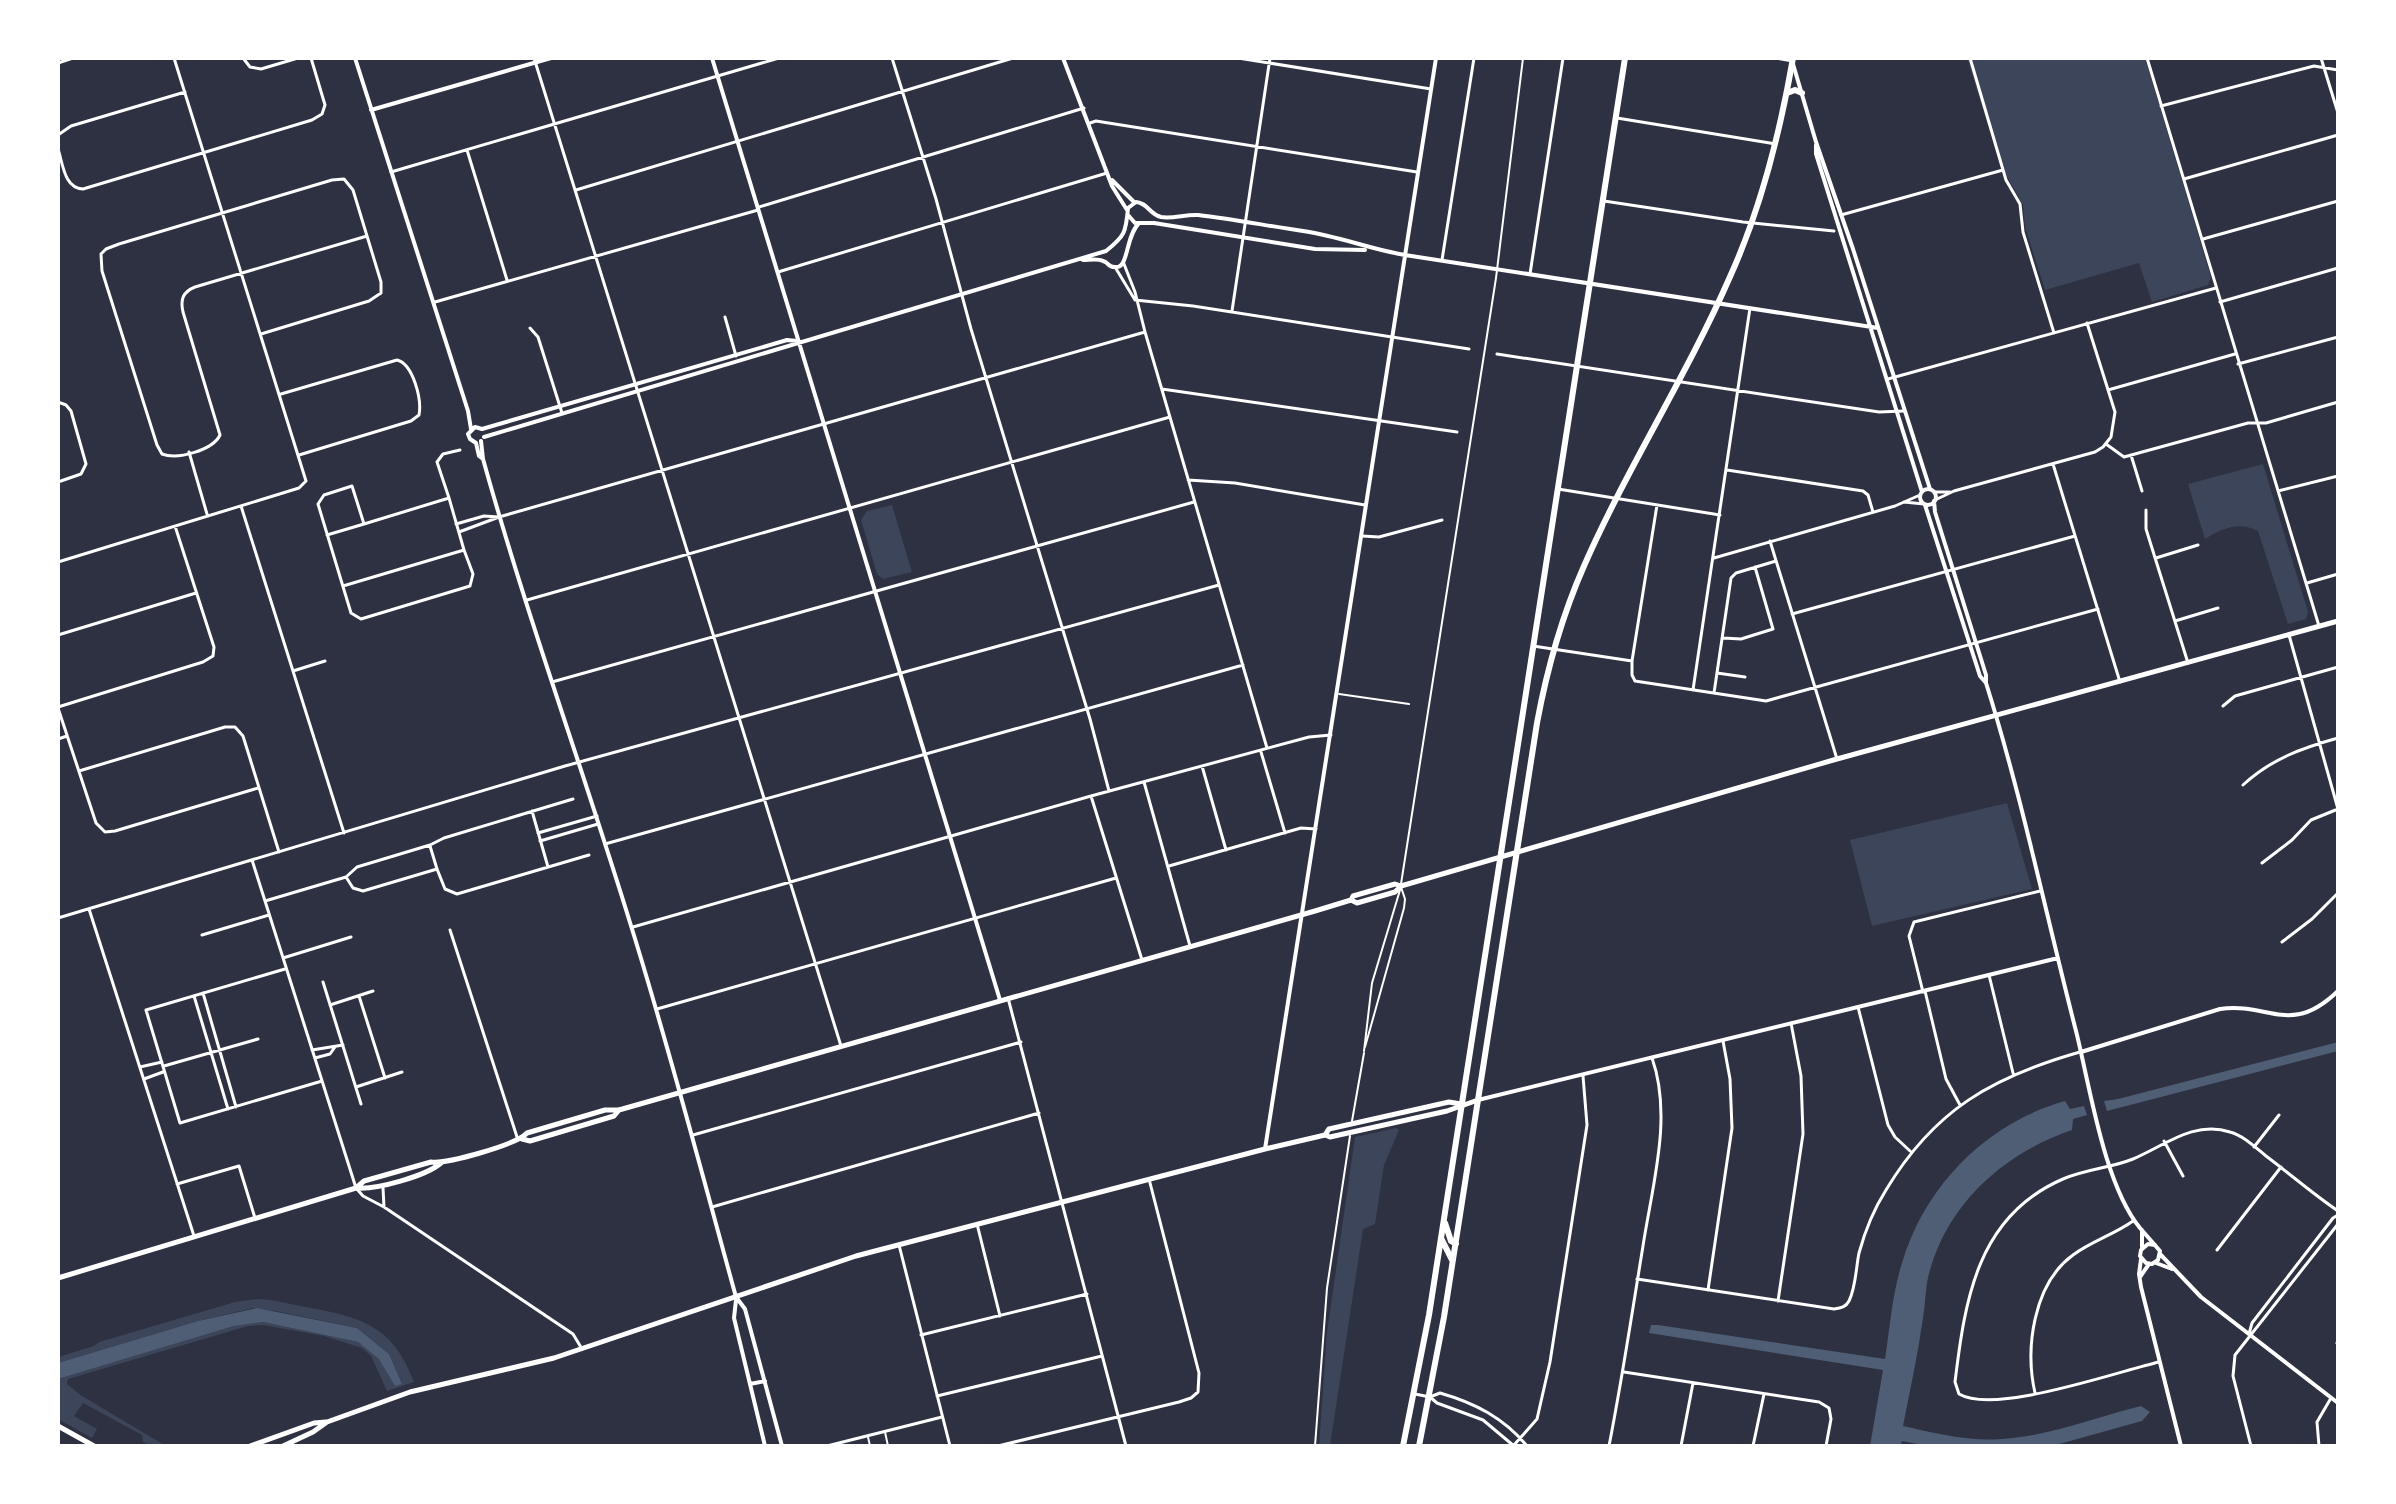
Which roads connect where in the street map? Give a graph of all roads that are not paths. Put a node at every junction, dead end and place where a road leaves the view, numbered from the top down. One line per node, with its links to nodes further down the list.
1 (73, 58): 26 (street)
2 (174, 58): 32 (street)
3 (243, 58): 4 (street)
4 (298, 58)
5 (311, 58): 49 (street)
6 (355, 58): 37 (street)
7 (551, 58): 24 (street)
8 (712, 58): 29 (street)
9 (779, 58): 29 (street)
10 (892, 58): 31 (street)
11 (1013, 58): 31 (street)
12 (1063, 58): 36 (street)
13 (1238, 58): 25 (street)
14 (1436, 58): 30 (street)
15 (1474, 58): 81 (street)
16 (1523, 58): 85 (lane)
17 (1563, 58): 88 (street)
18 (1625, 58): 39 (highway)
19 (1776, 58): 23 (street)
20 (1970, 58): 51 (street)
21 (2147, 58): 35 (street)
22 (2321, 58): 27 (street)
23 (1792, 59): 33 (highway); 34 (street)
24 (535, 60): 37 (street); 41 (street)
25 (1270, 61): 30 (street); 46 (street)
26 (58, 63)
27 (2324, 68): 28 (street); 35 (street); 38 (street)
28 (2338, 70)
29 (718, 77): 41 (street); 44 (street)
30 (1431, 89): 53 (street)
31 (902, 91): 44 (street); 50 (street)
32 (185, 92): 42 (street); 49 (street)
33 (1787, 93): 34 (highway); 45 (highway)
34 (1802, 93): 64 (street)
35 (2161, 106): 55 (street)
36 (1084, 108): 40 (street); 50 (street)
37 (371, 110): 52 (street)
38 (2338, 113)
39 (1616, 118): 45 (street); 57 (highway)
40 (1090, 123): 46 (street); 54 (street)
41 (554, 125): 48 (street); 56 (street)
42 (58, 135)
43 (2338, 135): 55 (street)
44 (737, 142): 56 (street); 60 (street)
45 (1776, 144): 67 (highway)
46 (1258, 146): 53 (street); 68 (street)
47 (58, 149): 49 (street)
48 (467, 150): 52 (street); 89 (street)
49 (204, 153): 62 (street)
50 (923, 157): 60 (street); 65 (street)
51 (2003, 170): 64 (street); 104 (street)
52 (390, 172): 95 (street)
53 (1417, 172): 77 (street)
54 (1109, 175): 59 (street); 63 (street); 65 (street)
55 (2184, 179): 72 (street)
56 (575, 190): 78 (street)
57 (1603, 201): 67 (street); 90 (highway)
58 (2338, 201): 72 (street)
59 (1136, 202): 61 (street); 63 (street)
60 (758, 208): 78 (street); 86 (street)
61 (1149, 210): 66 (street); 68 (street)
62 (223, 213): 70 (street); 87 (street); 138 (street)
63 (1128, 213): 66 (street); 73 (street)
64 (1838, 216): 101 (street)
65 (943, 222): 86 (street); 92 (street)
66 (1141, 222): 71 (street); 76 (street)
67 (1751, 222): 69 (street); 96 (highway)
68 (1246, 224): 71 (street); 74 (street)
69 (1834, 231)
70 (367, 236): 87 (street); 105 (street)
71 (1243, 237): 74 (street); 98 (street)
72 (2202, 239): 91 (street)
73 (1115, 246): 75 (street); 76 (street)
74 (1371, 250): 77 (street)
75 (1106, 251): 79 (street); 80 (street)
76 (1126, 254): 82 (street)
77 (1405, 255): 81 (street); 107 (street)
78 (594, 256): 89 (street); 119 (street)
79 (1080, 259): 80 (street); 92 (street)
80 (1105, 261): 83 (street)
81 (1442, 261): 85 (street)
82 (1124, 264): 83 (street); 93 (street)
83 (1115, 267): 93 (street)
84 (2338, 268): 94 (street)
85 (1497, 269): 88 (street); 277 (lane)
86 (778, 272): 108 (street)
87 (242, 274): 105 (street); 138 (street)
88 (1530, 274): 90 (street)
89 (507, 282): 95 (street)
90 (1590, 284): 96 (street); 115 (highway)
91 (2216, 288): 94 (street); 100 (street)
92 (963, 294): 108 (street); 116 (street)
93 (1135, 300): 98 (street); 103 (street)
94 (2220, 302): 111 (street)
95 (432, 303): 133 (street)
96 (1718, 303): 97 (street); 118 (highway)
97 (1750, 308): 101 (street); 122 (street)
98 (1231, 312): 107 (street)
99 (725, 317): 112 (street)
100 (2087, 323): 104 (street); 121 (street)
101 (1875, 327): 117 (street)
102 (530, 328): 126 (street)
103 (1145, 332): 116 (street); 120 (street)
104 (2054, 333): 117 (street)
105 (261, 334): 123 (street)
106 (2338, 337): 114 (street)
107 (1392, 338): 109 (street); 130 (street)
108 (798, 342): 112 (street); 113 (street); 132 (street)
109 (1469, 349)
110 (1497, 354): 115 (street)
111 (2235, 354): 114 (street); 121 (street)
112 (736, 355): 113 (street); 119 (street)
113 (738, 362): 119 (street)
114 (2238, 364): 131 (street)
115 (1578, 366): 118 (street); 148 (highway)
116 (986, 377): 132 (street); 141 (street)
117 (1890, 379): 127 (street)
118 (1679, 382): 122 (street); 155 (highway)
119 (635, 388): 126 (street); 128 (street); 144 (street)
120 (1162, 389): 129 (street); 130 (street)
121 (2108, 390): 136 (street)
122 (1739, 391): 127 (street); 143 (street)
123 (280, 394): 139 (street); 139 (street)
124 (59, 402): 147 (street)
125 (2338, 402): 131 (street)
126 (560, 406): 128 (street); 133 (street)
127 (1901, 412): 149 (street); 153 (street)
128 (562, 413): 135 (street)
129 (1170, 417): 141 (street); 146 (street)
130 (1381, 420): 134 (street); 160 (street)
131 (2256, 423): 140 (street); 152 (street)
132 (824, 424): 144 (street); 163 (street)
133 (477, 428): 135 (street); 135 (street)
134 (1457, 432)
135 (480, 440): 168 (street)
136 (2106, 444): 140 (street); 142 (street)
137 (460, 450): 154 (street)
138 (189, 452): 167 (street)
139 (299, 455): 162 (street)
140 (2131, 455): 151 (street)
141 (1011, 462): 163 (street); 179 (street)
142 (2053, 464): 150 (street); 176 (street)
143 (1727, 470): 165 (street); 166 (street)
144 (662, 471): 168 (street); 181 (street)
145 (2338, 476): 152 (street)
146 (1188, 480): 157 (street); 160 (street)
147 (58, 482)
148 (1558, 489): 155 (street); 207 (highway)
149 (1932, 490): 150 (street); 153 (street); 156 (street)
150 (1954, 491): 156 (street)
151 (2142, 491)
152 (2278, 491): 189 (street)
153 (1921, 493): 158 (street); 159 (street)
154 (449, 498): 170 (street); 171 (street)
155 (1617, 499): 161 (street); 208 (highway)
156 (1935, 500): 159 (street); 187 (street)
157 (1194, 502): 179 (street); 190 (street)
158 (1904, 502): 159 (street); 165 (street)
159 (1924, 504): 187 (street)
160 (1365, 505): 175 (street)
161 (1657, 505): 166 (street); 210 (street)
162 (241, 506): 167 (street); 214 (street)
163 (850, 509): 181 (street); 192 (street)
164 (2146, 510): 183 (street)
165 (1873, 512): 177 (street)
166 (1720, 515): 182 (street)
167 (208, 516): 172 (street)
168 (499, 517): 171 (street); 173 (street); 194 (street)
169 (1442, 520): 175 (street)
170 (364, 524): 174 (street); 174 (street)
171 (456, 524): 173 (street)
172 (175, 526): 185 (street); 193 (street)
173 (459, 532): 180 (street)
174 (327, 535): 191 (street)
175 (1362, 536): 223 (street)
176 (2075, 536): 187 (street); 196 (street)
177 (1770, 541): 182 (street); 184 (street)
178 (2198, 545): 183 (street)
179 (1035, 546): 192 (street); 201 (street)
180 (464, 550): 191 (street); 191 (street)
181 (687, 554): 194 (street); 204 (street)
182 (1714, 558): 222 (street)
183 (2156, 558): 198 (street)
184 (1776, 561): 186 (street); 197 (street)
185 (58, 562)
186 (1755, 567): 205 (street); 205 (street)
187 (1950, 570): 197 (street); 206 (street)
188 (2338, 574): 189 (street)
189 (2305, 583): 200 (street)
190 (1219, 585): 201 (street); 212 (street)
191 (343, 586)
192 (875, 591): 204 (street); 216 (street)
193 (196, 593): 202 (street); 229 (street)
194 (525, 600): 219 (street)
195 (2218, 608): 198 (street)
196 (2098, 609): 206 (street); 220 (street)
197 (1792, 614): 221 (street)
198 (2175, 621): 211 (street)
199 (2338, 621): 200 (main road)
200 (2319, 626): 203 (main road)
201 (1061, 629): 216 (street); 230 (street)
202 (58, 635)
203 (2289, 635): 211 (main road); 218 (street)
204 (714, 636): 219 (street); 232 (street)
205 (1722, 638): 215 (street)
206 (1973, 642): 221 (street); 231 (street)
207 (1533, 646): 208 (street); 225 (highway)
208 (1554, 649): 210 (street); 226 (highway)
209 (325, 661): 214 (street)
210 (1632, 661): 222 (street)
211 (2188, 663): 220 (main road)
212 (1243, 665): 230 (street); 238 (street)
213 (2338, 667): 218 (street)
214 (293, 671): 257 (street)
215 (1717, 673): 217 (street); 224 (street)
216 (900, 674): 232 (street); 240 (street)
217 (1745, 677)
218 (2301, 678): 228 (street); 237 (street)
219 (552, 682): 242 (street)
220 (2120, 682): 231 (main road)
221 (1815, 687): 224 (street); 241 (street)
222 (1693, 690): 224 (street)
223 (1337, 693): 227 (lane); 233 (street)
224 (1714, 693)
225 (1525, 695): 226 (highway); 268 (highway)
226 (1542, 697): 266 (highway)
227 (1409, 704)
228 (2223, 706)
229 (58, 707): 234 (street)
230 (1086, 710): 240 (street); 248 (street)
231 (1996, 716): 241 (main road); 278 (street)
232 (739, 718): 242 (street); 251 (street)
233 (1331, 735): 238 (street); 256 (street)
234 (67, 736): 236 (street); 244 (street)
235 (2338, 738): 237 (street)
236 (58, 739)
237 (2320, 744): 246 (street); 252 (street)
238 (1267, 748): 239 (street)
239 (1261, 750): 243 (street); 259 (street)
240 (925, 756): 251 (street); 260 (street)
241 (1837, 759): 266 (main road)
242 (580, 763): 254 (street); 257 (street)
243 (1202, 766): 245 (street); 264 (street)
244 (79, 771): 247 (street); 247 (street)
245 (1144, 782): 248 (street); 271 (street)
246 (2243, 785)
247 (258, 788): 265 (street)
248 (1109, 791): 249 (street)
249 (1091, 796): 260 (street); 275 (street)
250 (573, 799): 253 (street)
251 (764, 801): 262 (street); 276 (street)
252 (2338, 809): 270 (street)
253 (532, 811): 258 (street); 263 (street)
254 (597, 816): 255 (street); 258 (street)
255 (599, 824): 261 (street); 262 (street)
256 (1316, 829): 259 (street); 282 (street)
257 (344, 833): 265 (street)
258 (538, 833): 261 (street)
259 (1285, 833): 264 (street)
260 (950, 836): 276 (street); 285 (street)
261 (540, 841): 272 (street)
262 (605, 844): 286 (street)
263 (430, 845): 273 (street); 274 (street)
264 (1226, 850): 271 (street)
265 (279, 852): 269 (street)
266 (1516, 854): 268 (main road); 293 (highway)
267 (589, 855): 272 (street)
268 (1499, 859): 277 (main road); 292 (highway)
269 (252, 860): 280 (street); 281 (street)
270 (2262, 863)
271 (1168, 866): 291 (street)
272 (548, 867): 273 (street)
273 (437, 869): 274 (street)
274 (346, 877): 280 (street)
275 (1116, 878): 285 (street); 296 (street)
276 (790, 882): 286 (street); 297 (street)
277 (1401, 886): 282 (main road); 321 (lane); 321 (lane)
278 (2040, 891): 295 (street); 302 (street)
279 (2338, 893): 290 (street)
280 (265, 901): 283 (street)
281 (89, 909): 284 (street); 326 (street)
282 (1302, 914): 291 (main road); 351 (street)
283 (269, 915): 288 (street); 294 (street)
284 (58, 918)
285 (975, 918): 297 (street); 308 (street)
286 (632, 928): 311 (street)
287 (450, 930): 348 (street)
288 (202, 935)
289 (351, 937): 294 (street)
290 (2282, 942)
291 (1190, 946): 296 (main road)
292 (1485, 954): 293 (highway); 338 (highway)
293 (1500, 956): 336 (highway)
294 (283, 958): 298 (street)
295 (2058, 958): 299 (street); 323 (street)
296 (1142, 960): 307 (main road)
297 (815, 964): 311 (street); 317 (street)
298 (286, 969): 304 (street); 320 (street)
299 (1989, 975): 302 (street); 329 (street)
300 (323, 982): 309 (street)
301 (373, 991): 306 (street)
302 (1924, 991): 310 (street); 339 (street)
303 (2338, 991): 323 (street)
304 (203, 993): 305 (street); 319 (street)
305 (194, 996): 322 (street); 327 (street)
306 (359, 996): 309 (street); 331 (street)
307 (1008, 998): 308 (main road); 315 (street)
308 (1000, 1000): 317 (main road)
309 (330, 1005): 316 (street)
310 (1858, 1007): 312 (street); 352 (street)
311 (657, 1009): 335 (street)
312 (1791, 1023): 314 (street); 389 (street)
313 (258, 1039): 319 (street)
314 (1723, 1041): 325 (street); 386 (street)
315 (1021, 1042): 342 (street); 346 (street)
316 (343, 1045): 318 (street); 334 (street)
317 (841, 1046): 335 (main road)
318 (335, 1047): 320 (street); 324 (street)
319 (220, 1050): 322 (street); 340 (street)
320 (312, 1050): 324 (street)
321 (1364, 1051): 344 (lane)
322 (211, 1052): 327 (street); 341 (street)
323 (2081, 1052): 329 (street); 354 (street)
324 (315, 1058): 333 (street)
325 (1652, 1058): 330 (street); 385 (street)
326 (140, 1067): 327 (street); 332 (street)
327 (163, 1067): 332 (street); 341 (street)
328 (402, 1072): 331 (street)
329 (2014, 1074): 339 (street)
330 (1583, 1076): 336 (street); 413 (street)
331 (385, 1078): 334 (street)
332 (144, 1079): 358 (street)
333 (322, 1081): 340 (street); 360 (street)
334 (356, 1087): 337 (street)
335 (681, 1092): 346 (street); 348 (main road)
336 (1478, 1100): 338 (main road); 373 (highway)
337 (361, 1104)
338 (1462, 1104): 344 (main road); 345 (main road); 366 (highway)
339 (1961, 1105): 352 (street)
340 (236, 1107): 341 (street)
341 (228, 1109)
342 (1039, 1113): 361 (street); 363 (street)
343 (2279, 1115): 350 (street)
344 (1352, 1124): 345 (lane); 347 (main road)
345 (1350, 1132): 347 (main road); 425 (lane)
346 (693, 1135): 363 (street)
347 (1325, 1135): 351 (main road)
348 (520, 1139): 353 (main road)
349 (2164, 1141): 350 (street); 354 (street); 356 (street)
350 (2254, 1147): 355 (street)
351 (1265, 1149): 357 (main road)
352 (1911, 1152): 389 (street)
353 (441, 1163): 359 (main road); 360 (main road)
354 (2111, 1165): 367 (street); 400 (street)
355 (2281, 1167): 364 (street); 377 (street)
356 (2183, 1176)
357 (1149, 1179): 361 (main road); 408 (street)
358 (177, 1184): 365 (street); 371 (street)
359 (386, 1184): 360 (main road); 362 (street)
360 (356, 1188): 362 (street); 365 (main road)
361 (1063, 1202): 368 (main road); 387 (street)
362 (384, 1207): 393 (street)
363 (712, 1207): 388 (street)
364 (2338, 1213): 391 (street)
365 (255, 1218): 371 (main road)
366 (1444, 1219): 372 (highway); 373 (highway)
367 (2135, 1219): 370 (street); 400 (street)
368 (977, 1224): 374 (main road); 390 (street)
369 (2338, 1224): 391 (street)
370 (2142, 1230): 375 (street); 376 (street)
371 (194, 1236): 384 (main road)
372 (1441, 1238): 380 (highway); 401 (highway)
373 (1456, 1244): 380 (highway)
374 (899, 1245): 388 (main road); 392 (street)
375 (2155, 1245): 376 (street); 378 (street)
376 (2142, 1247): 379 (street)
377 (2217, 1250)
378 (2160, 1254): 381 (street); 382 (street)
379 (2141, 1259): 381 (street); 383 (street)
380 (1453, 1263): 404 (highway)
381 (2152, 1264): 382 (street); 383 (street)
382 (2172, 1269): 391 (street)
383 (2140, 1277): 395 (street)
384 (58, 1278)
385 (1637, 1279): 386 (street); 396 (street)
386 (1708, 1290): 389 (street)
387 (1087, 1294): 390 (street); 394 (street)
388 (736, 1297): 393 (main road); 397 (street); 399 (street)
389 (1778, 1301)
390 (1000, 1316): 392 (street)
391 (2249, 1334): 405 (street); 435 (street)
392 (921, 1335): 403 (street)
393 (582, 1350): 409 (main road)
394 (1102, 1356): 403 (street); 408 (street)
395 (2160, 1361): 400 (street); 434 (street)
396 (1624, 1372): 398 (street); 430 (street)
397 (765, 1381): 399 (street); 418 (street)
398 (1693, 1383): 402 (street); 431 (street)
399 (750, 1384): 417 (street)
400 (2035, 1393)
401 (1415, 1394): 404 (street); 426 (highway)
402 (1764, 1394): 432 (street); 433 (street)
403 (937, 1396): 407 (street)
404 (1430, 1397): 413 (street); 427 (highway); 428 (street)
405 (2332, 1398): 406 (street); 436 (street)
406 (2338, 1403)
407 (942, 1417): 411 (street); 422 (street)
408 (1118, 1417): 423 (street); 424 (street)
409 (327, 1422): 415 (main road); 416 (main road)
410 (58, 1426): 414 (main road)
411 (885, 1432): 412 (street); 421 (lane)
412 (867, 1436): 419 (street); 420 (lane)
413 (1521, 1438): 428 (street); 429 (street)
414 (94, 1446)
415 (250, 1446)
416 (283, 1446)
417 (765, 1446)
418 (782, 1446)
419 (827, 1446)
420 (870, 1446)
421 (888, 1446)
422 (950, 1446)
423 (998, 1446)
424 (1126, 1446)
425 (1315, 1446)
426 (1403, 1446)
427 (1419, 1446)
428 (1514, 1446)
429 (1527, 1446)
430 (1609, 1446)
431 (1681, 1446)
432 (1753, 1446)
433 (1826, 1446)
434 (2181, 1446)
435 (2251, 1446)
436 (2319, 1446)

